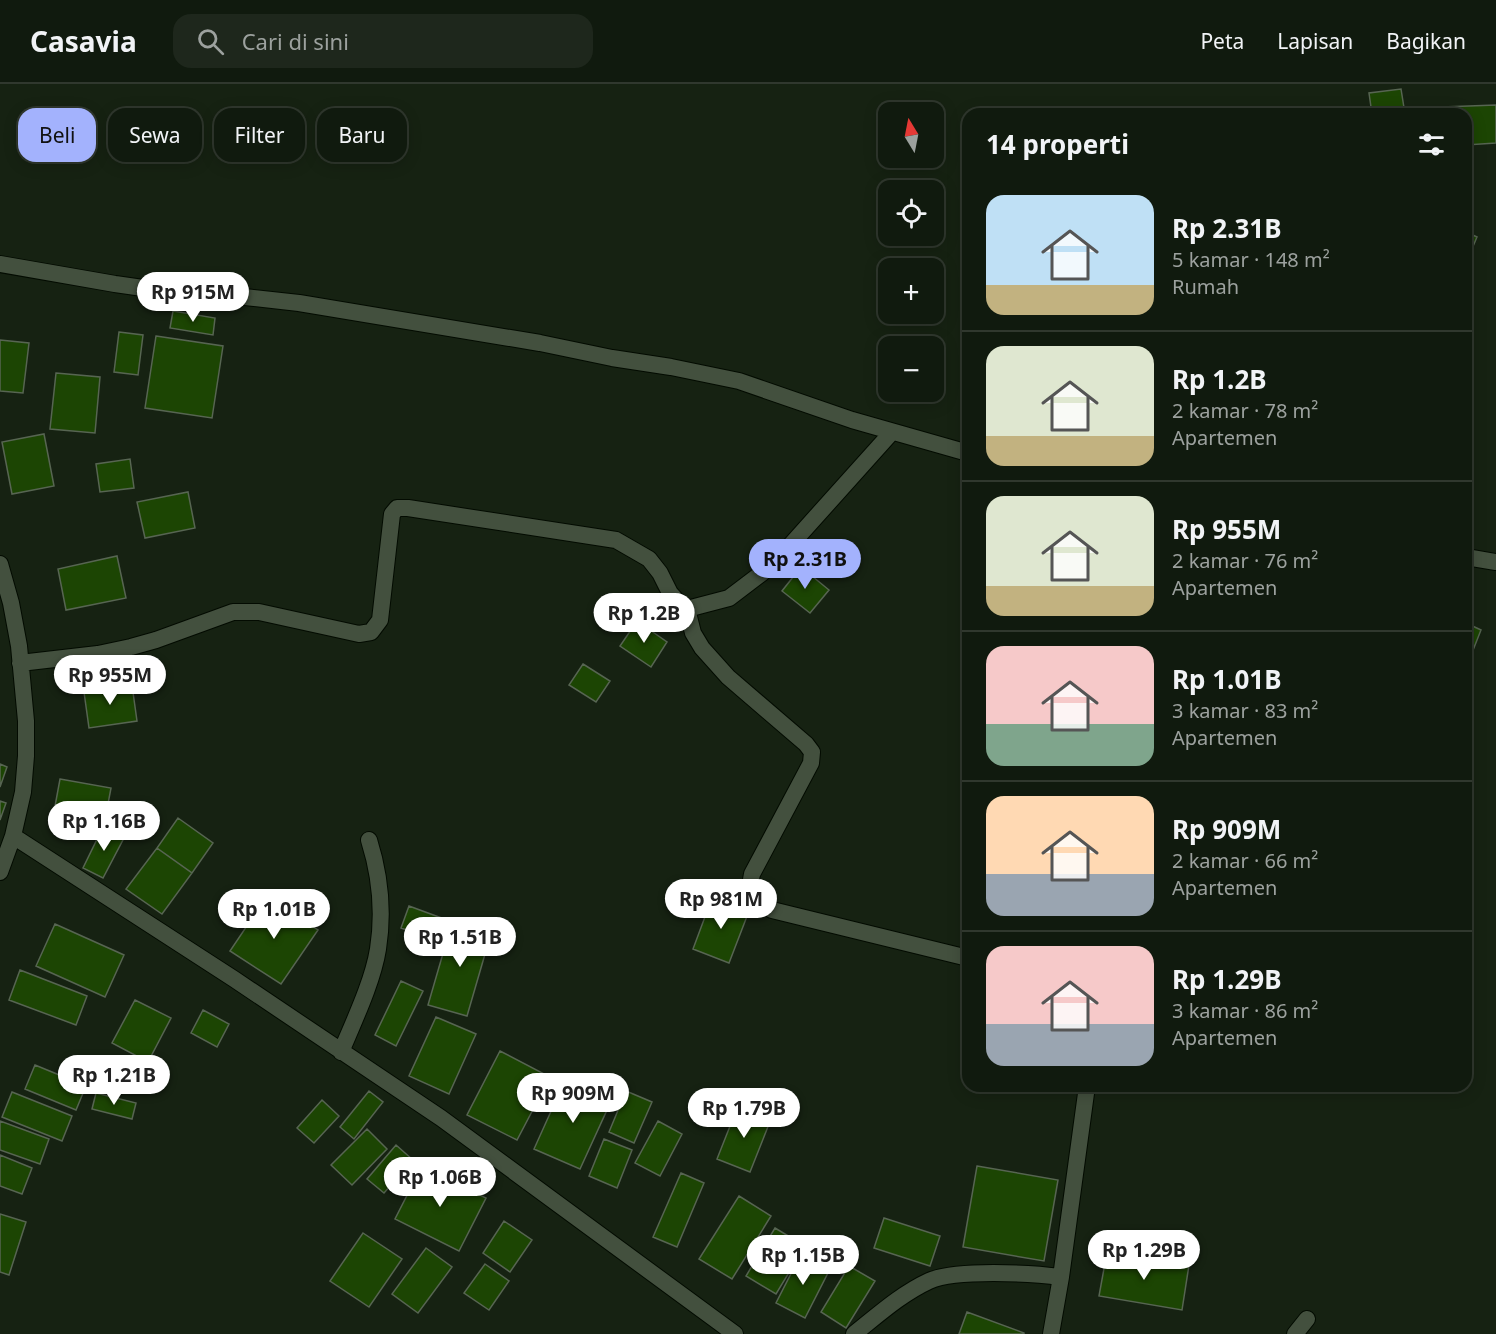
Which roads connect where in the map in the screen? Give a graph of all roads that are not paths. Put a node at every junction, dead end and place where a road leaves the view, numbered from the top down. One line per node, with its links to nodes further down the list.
1 (0, 264): 2 (street)
2 (892, 432): 3 (street); 7 (street)
3 (962, 451)
4 (1472, 558): 5 (street)
5 (1496, 562)
6 (0, 564): 8 (street)
7 (687, 609): 8 (street); 12 (street)
8 (20, 663): 9 (street)
9 (13, 836): 11 (street); 13 (street)
10 (369, 840): 13 (street)
11 (0, 872)
12 (962, 957)
13 (340, 1052): 17 (street)
14 (1087, 1092): 15 (street)
15 (1061, 1277): 18 (street); 19 (street)
16 (1307, 1319): 20 (street)
17 (735, 1334)
18 (854, 1334)
19 (1051, 1334)
20 (1295, 1334)

